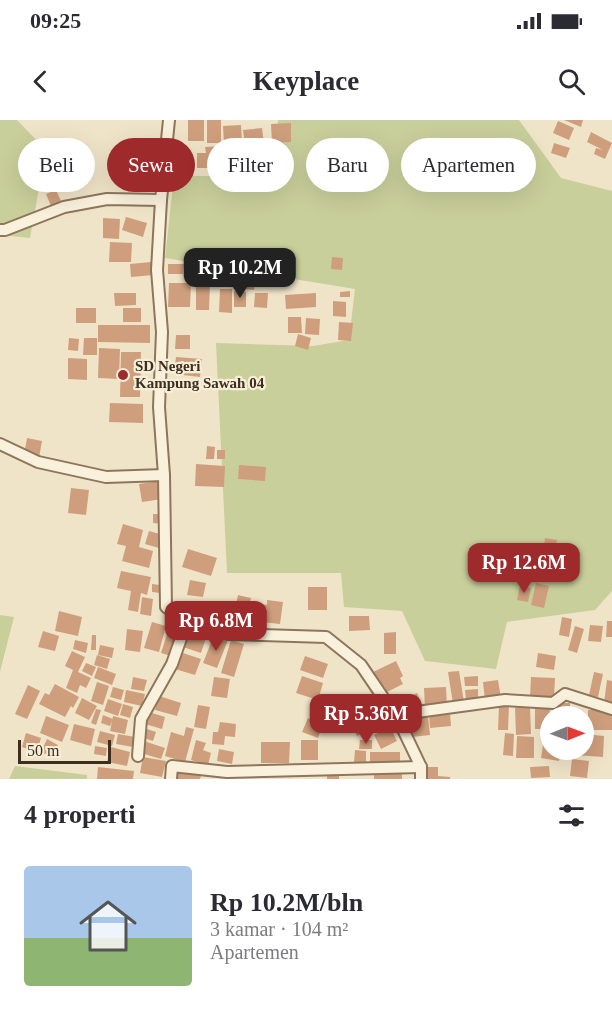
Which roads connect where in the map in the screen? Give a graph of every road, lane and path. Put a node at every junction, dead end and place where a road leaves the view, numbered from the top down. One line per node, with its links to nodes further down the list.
1 (169, 120): 2 (street)
2 (160, 200): 3 (street); 5 (street)
3 (0, 230)
4 (0, 444): 5 (street)
5 (165, 475): 6 (street)
6 (187, 621): 8 (street); 9 (street)
7 (612, 709): 8 (street)
8 (399, 721): 10 (street)
9 (138, 756)
10 (421, 767): 11 (street); 12 (street)
11 (171, 779)
12 (421, 779)

